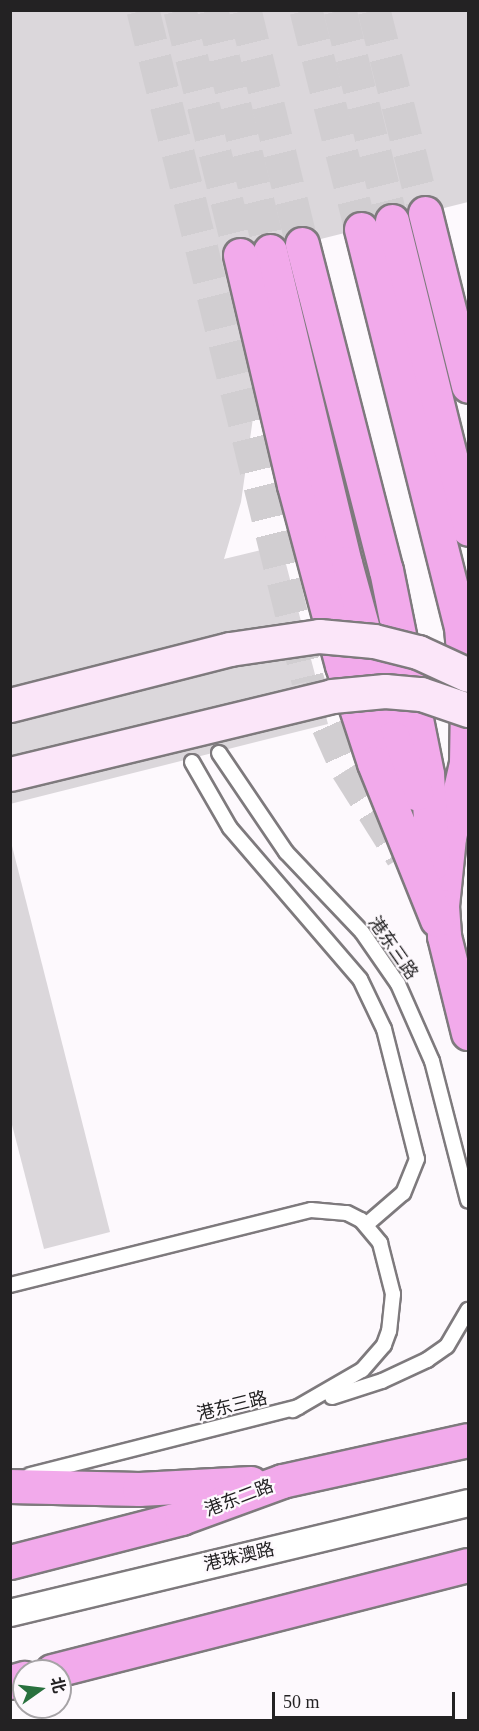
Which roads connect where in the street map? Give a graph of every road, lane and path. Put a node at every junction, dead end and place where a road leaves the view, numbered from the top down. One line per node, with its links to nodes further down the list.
1 (425, 213): 3 (highway)
2 (302, 244): 13 (highway)
3 (468, 386)
4 (468, 529): 9 (highway)
5 (468, 675): 6 (main road, bridge)
6 (10, 705)
7 (468, 710): 11 (main road, bridge)
8 (219, 753): 17 (lane, 港东三路)
9 (467, 759): 14 (highway)
10 (192, 762): 18 (lane)
11 (10, 774)
12 (468, 826): 14 (highway)
13 (430, 828): 15 (highway); 15 (highway)
14 (444, 875): 15 (highway)
15 (444, 936): 16 (highway)
16 (468, 1033)
17 (468, 1200)
18 (366, 1225): 19 (lane); 21 (lane)
19 (10, 1285)
20 (468, 1310): 21 (lane, 港东三路)
21 (293, 1410): 23 (lane, 港东三路)
22 (468, 1440): 24 (highway, 港东二路)
23 (10, 1480)
24 (282, 1481): 25 (highway); 27 (highway, 港东二路)
25 (10, 1486)
26 (468, 1503): 29 (street, 港珠澳路)
27 (10, 1562)
28 (468, 1565): 30 (highway)
29 (10, 1613)
30 (72, 1666)

